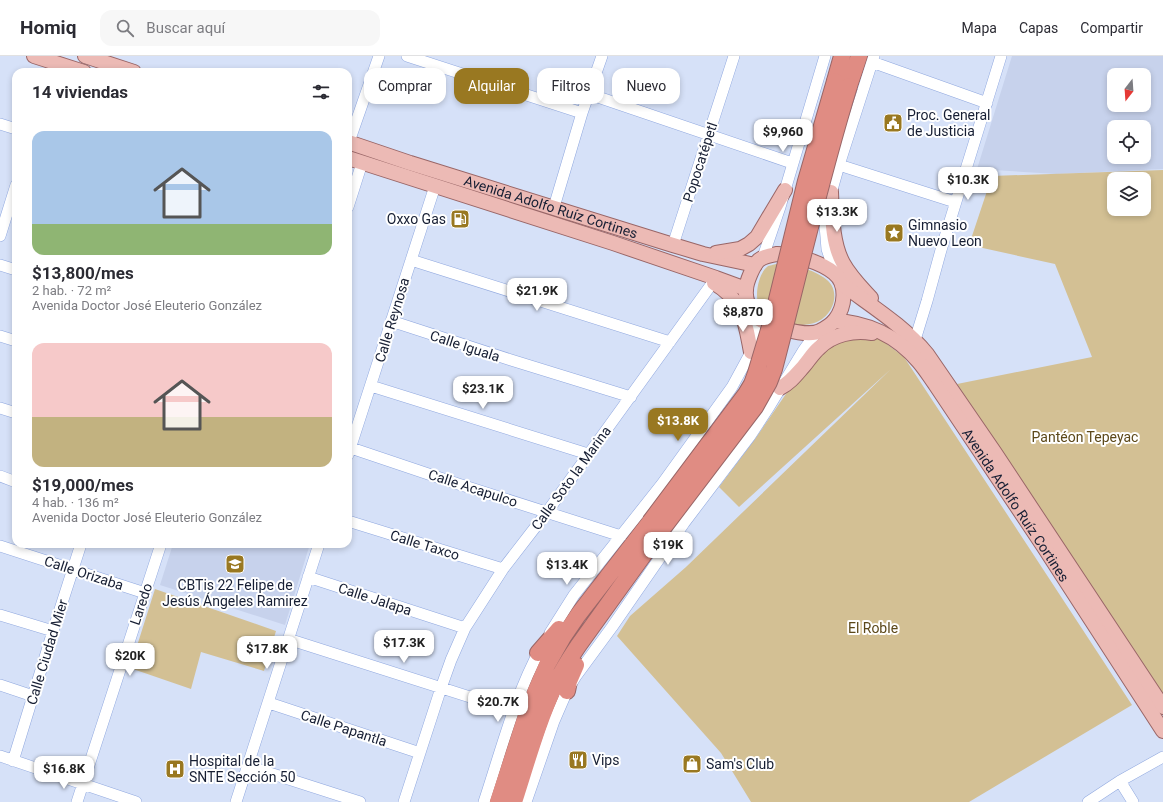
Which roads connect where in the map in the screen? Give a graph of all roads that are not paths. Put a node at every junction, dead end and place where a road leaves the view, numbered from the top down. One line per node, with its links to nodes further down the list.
1 (34, 56): 11 (main road)
2 (85, 56): 12 (main road)
3 (379, 56): 21 (street)
4 (407, 56): 18 (street)
5 (602, 56): 13 (street)
6 (734, 56): 22 (street, Popocatépetl)
7 (825, 56): 26 (street)
8 (842, 56): 14 (highway)
9 (1002, 56): 16 (street)
10 (868, 58): 14 (highway); 16 (street); 27 (street)
11 (56, 68)
12 (122, 68)
13 (598, 68)
14 (842, 83): 71 (highway, bridge)
15 (604, 99): 22 (street)
16 (987, 103): 32 (street)
17 (585, 104): 18 (street)
18 (582, 113): 34 (street)
19 (0, 124): 20 (street)
20 (12, 128)
21 (352, 133)
22 (709, 135): 26 (street); 38 (street, Popocatépetl)
23 (352, 143): 34 (main road, Avenida Adolfo Ruíz Cortines)
24 (352, 159): 25 (main road, Avenida Adolfo Ruíz Cortines)
25 (362, 162): 28 (main road, Avenida Adolfo Ruíz Cortines); 31 (street)
26 (792, 163): 29 (street)
27 (839, 165): 30 (street); 32 (street)
28 (435, 186): 40 (street, Calle Reynosa); 45 (main road, Avenida Adolfo Ruíz Cortines)
29 (785, 190): 35 (street); 39 (main road)
30 (831, 192): 36 (street); 48 (main road)
31 (352, 194)
32 (955, 202): 55 (street)
33 (12, 206): 37 (street)
34 (554, 207): 38 (main road, Avenida Adolfo Ruíz Cortines)
35 (780, 207): 36 (street); 41 (street)
36 (826, 211): 44 (street)
37 (0, 236)
38 (673, 245): 39 (main road, Avenida Adolfo Ruíz Cortines)
39 (703, 254): 41 (main road, Avenida Adolfo Ruíz Cortines)
40 (411, 260): 50 (street, Calle Reynosa); 56 (street)
41 (759, 261): 44 (main road); 46 (main road)
42 (0, 265): 43 (street)
43 (12, 269)
44 (838, 279): 48 (main road, Avenida Adolfo Ruíz Cortines); 49 (main road)
45 (715, 280): 46 (main road); 56 (street, Calle Soto la Marina); 57 (main road)
46 (746, 289): 47 (main road)
47 (754, 315): 51 (main road); 57 (street)
48 (888, 318): 55 (main road, Avenida Adolfo Ruíz Cortines)
49 (834, 321): 51 (main road); 52 (main road, Avenida Adolfo Ruíz Cortines)
50 (391, 322): 59 (street, Calle Reynosa); 61 (street, Calle Iguala)
51 (816, 333): 58 (street)
52 (886, 334): 60 (main road); 95 (main road, Avenida Adolfo Ruíz Cortines)
53 (0, 336): 54 (street)
54 (12, 340)
55 (915, 340): 93 (main road, Avenida Adolfo Ruíz Cortines)
56 (670, 342): 61 (street, Calle Soto la Marina)
57 (749, 355): 58 (street); 72 (street)
58 (788, 376): 60 (street)
59 (371, 386): 64 (street, Calle Reynosa); 66 (street)
60 (780, 388): 90 (street)
61 (631, 397): 66 (street, Calle Soto la Marina)
62 (0, 408): 63 (street)
63 (12, 412)
64 (352, 441)
65 (352, 451): 69 (street, Calle Acapulco)
66 (588, 454): 69 (street, Calle Soto la Marina)
67 (0, 476): 68 (street)
68 (12, 480)
69 (547, 512): 72 (street, Calle Acapulco); 77 (street, Calle Soto la Marina)
70 (352, 522): 77 (street, Calle Taxco)
71 (655, 527): 82 (highway); 83 (highway)
72 (621, 536): 87 (street)
73 (0, 546): 78 (street, Calle Orizaba)
74 (80, 548): 78 (street, Calle Ciudad Mier)
75 (159, 548): 80 (street, Laredo)
76 (318, 548): 79 (street)
77 (502, 569): 84 (street, Calle Soto la Marina)
78 (73, 570): 80 (street, Calle Orizaba); 85 (street, Calle Ciudad Mier)
79 (308, 577): 84 (street, Calle Jalapa); 86 (street)
80 (145, 593): 102 (street, Laredo)
81 (0, 615): 85 (street)
82 (578, 615): 87 (highway); 109 (highway)
83 (596, 621): 90 (highway); 110 (highway)
84 (465, 628): 89 (street, Calle Soto la Marina)
85 (53, 631): 91 (street, Calle Ciudad Mier)
86 (288, 639): 89 (street); 92 (street)
87 (538, 653): 94 (street)
88 (0, 685): 91 (street)
89 (441, 688): 94 (street); 96 (street, Calle Soto la Marina)
90 (567, 691): 111 (street)
91 (33, 696): 99 (street, Calle Ciudad Mier)
92 (268, 703): 96 (street, Calle Papantla); 100 (street)
93 (1163, 708)
94 (514, 711): 108 (street)
95 (1163, 731)
96 (420, 753): 107 (street, Calle Soto la Marina)
97 (0, 756): 99 (street)
98 (1163, 757): 101 (street)
99 (13, 760): 102 (street)
100 (248, 766): 105 (street); 106 (street)
101 (1120, 781): 112 (street); 113 (street)
102 (83, 784): 103 (street, Laredo); 104 (street)
103 (77, 802)
104 (136, 802)
105 (236, 802)
106 (360, 802)
107 (404, 802)
108 (484, 802)
109 (498, 802)
110 (514, 802)
111 (526, 802)
112 (1088, 802)
113 (1132, 802)

